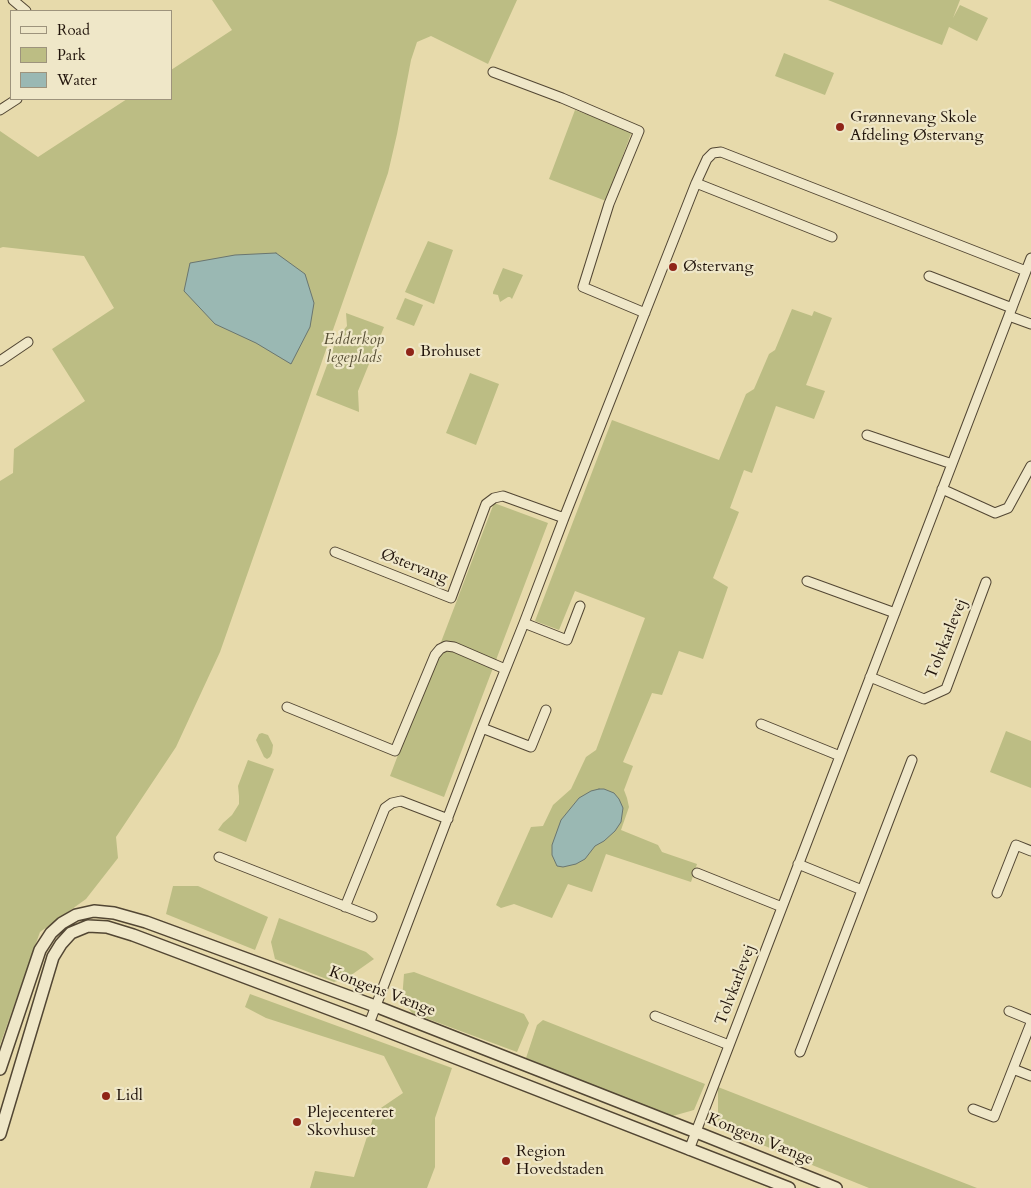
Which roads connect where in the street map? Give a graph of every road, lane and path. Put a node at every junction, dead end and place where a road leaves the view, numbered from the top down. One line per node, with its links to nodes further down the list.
1 (12, 0): 2 (street)
2 (25, 10)
3 (493, 72): 12 (street)
4 (15, 100): 5 (street)
5 (0, 110)
6 (696, 183): 7 (street); 9 (street); 12 (street)
7 (832, 237)
8 (1031, 258): 9 (street, Tolvkarlevej)
9 (1026, 271): 11 (street, Tolvkarlevej)
10 (930, 276): 11 (street)
11 (1010, 312): 13 (street); 17 (street, Tolvkarlevej)
12 (645, 313): 20 (street)
13 (1031, 324)
14 (28, 342): 15 (street)
15 (0, 361)
16 (868, 435): 17 (street)
17 (952, 464): 19 (street, Tolvkarlevej)
18 (1031, 466): 19 (street)
19 (942, 489): 25 (street, Tolvkarlevej)
20 (564, 518): 21 (street, Østervang); 26 (street)
21 (336, 552)
22 (807, 581): 25 (street)
23 (986, 582): 28 (street, Tolvkarlevej)
24 (580, 606): 26 (street)
25 (895, 614): 28 (street, Tolvkarlevej)
26 (524, 623): 27 (street)
27 (505, 668): 29 (street); 32 (street)
28 (870, 678): 33 (street, Tolvkarlevej)
29 (286, 707)
30 (546, 710): 32 (street)
31 (761, 724): 33 (street)
32 (482, 728): 35 (street)
33 (840, 756): 38 (street, Tolvkarlevej)
34 (912, 760): 40 (street)
35 (448, 818): 42 (street); 45 (street)
36 (1031, 851): 41 (street)
37 (220, 858): 42 (street)
38 (798, 864): 40 (street); 43 (street, Tolvkarlevej)
39 (697, 873): 43 (street)
40 (862, 890): 51 (street)
41 (997, 893)
42 (345, 907): 44 (street)
43 (782, 907): 50 (street, Tolvkarlevej)
44 (372, 917)
45 (375, 1006): 49 (street); 52 (street, Kongens Vænge); 56 (street, Kongens Vænge)
46 (1009, 1011): 48 (street)
47 (655, 1016): 50 (street, Tolvkarlevej)
48 (1031, 1021): 53 (street)
49 (369, 1024): 57 (street, Kongens Vænge); 58 (street, Kongens Vænge)
50 (729, 1045): 56 (street, Tolvkarlevej)
51 (800, 1052)
52 (0, 1069)
53 (1013, 1069): 54 (street); 55 (street)
54 (1031, 1076)
55 (973, 1109)
56 (696, 1132): 58 (street, Tolvkarlevej); 60 (street, Kongens Vænge)
57 (0, 1134)
58 (689, 1150): 59 (street, Kongens Vænge)
59 (790, 1188)
60 (836, 1188)

